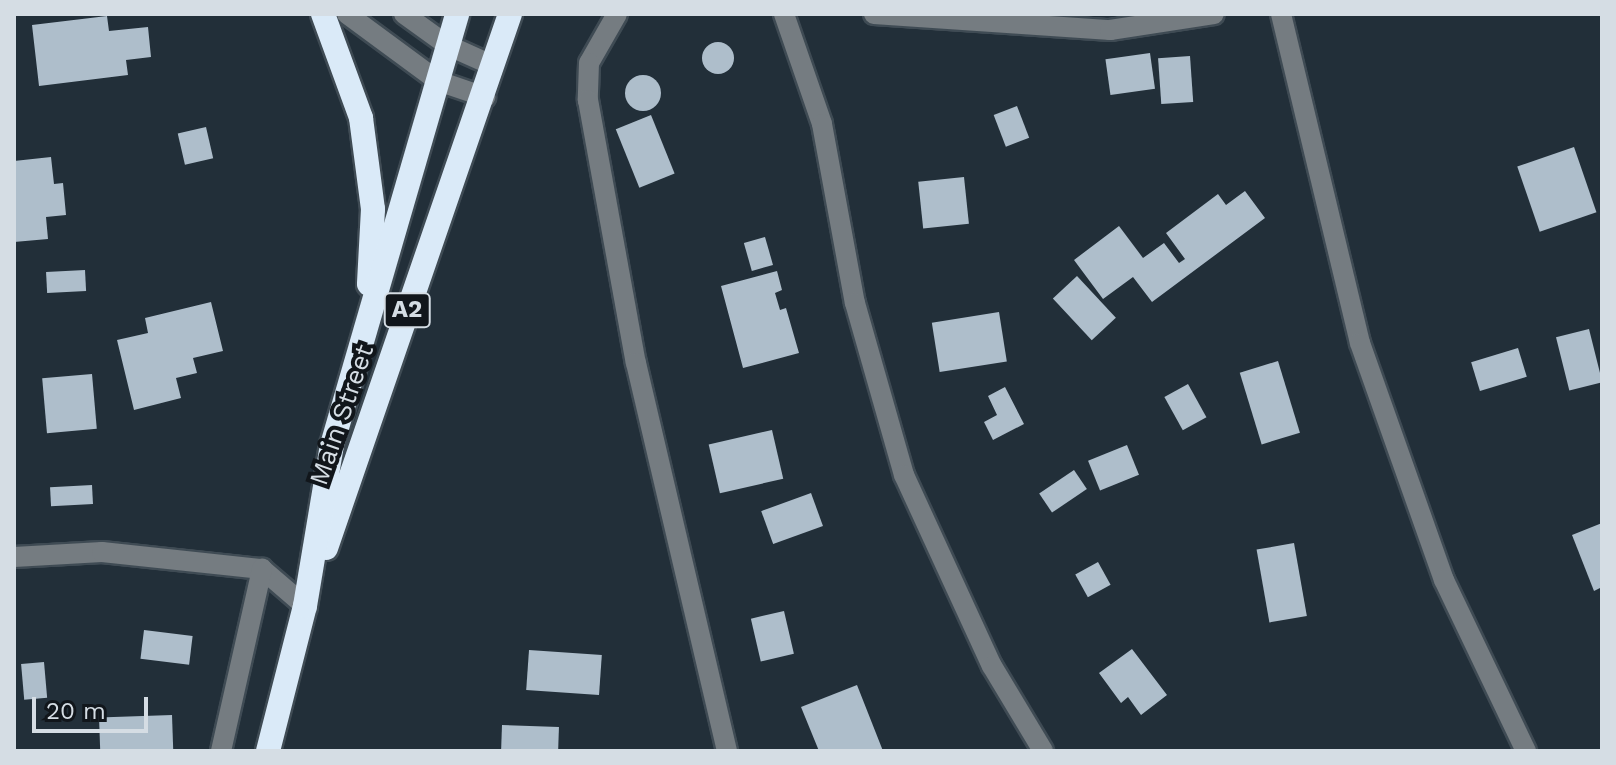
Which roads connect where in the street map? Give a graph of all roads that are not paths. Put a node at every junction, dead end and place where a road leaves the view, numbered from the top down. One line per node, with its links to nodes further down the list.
1 (323, 14): 15 (highway)
2 (347, 14): 13 (street)
3 (404, 14): 11 (street)
4 (457, 14): 11 (highway, Main Street / A2)
5 (510, 14): 12 (highway, Main Street / A2)
6 (617, 14): 21 (street)
7 (784, 14): 22 (street)
8 (874, 14): 9 (street)
9 (1214, 14)
10 (1281, 14): 23 (street)
11 (447, 45): 12 (street); 13 (highway, Main Street / A2)
12 (494, 66): 14 (highway, Main Street / A2)
13 (438, 81): 14 (street); 15 (highway, Main Street / A2)
14 (485, 97): 18 (highway, Main Street / A2)
15 (367, 326): 18 (highway, Main Street / A2)
16 (14, 557): 17 (street)
17 (262, 569): 18 (street); 19 (street)
18 (305, 606): 20 (highway, Main Street / A2)
19 (221, 751)
20 (268, 751)
21 (727, 751)
22 (1043, 751)
23 (1526, 751)

